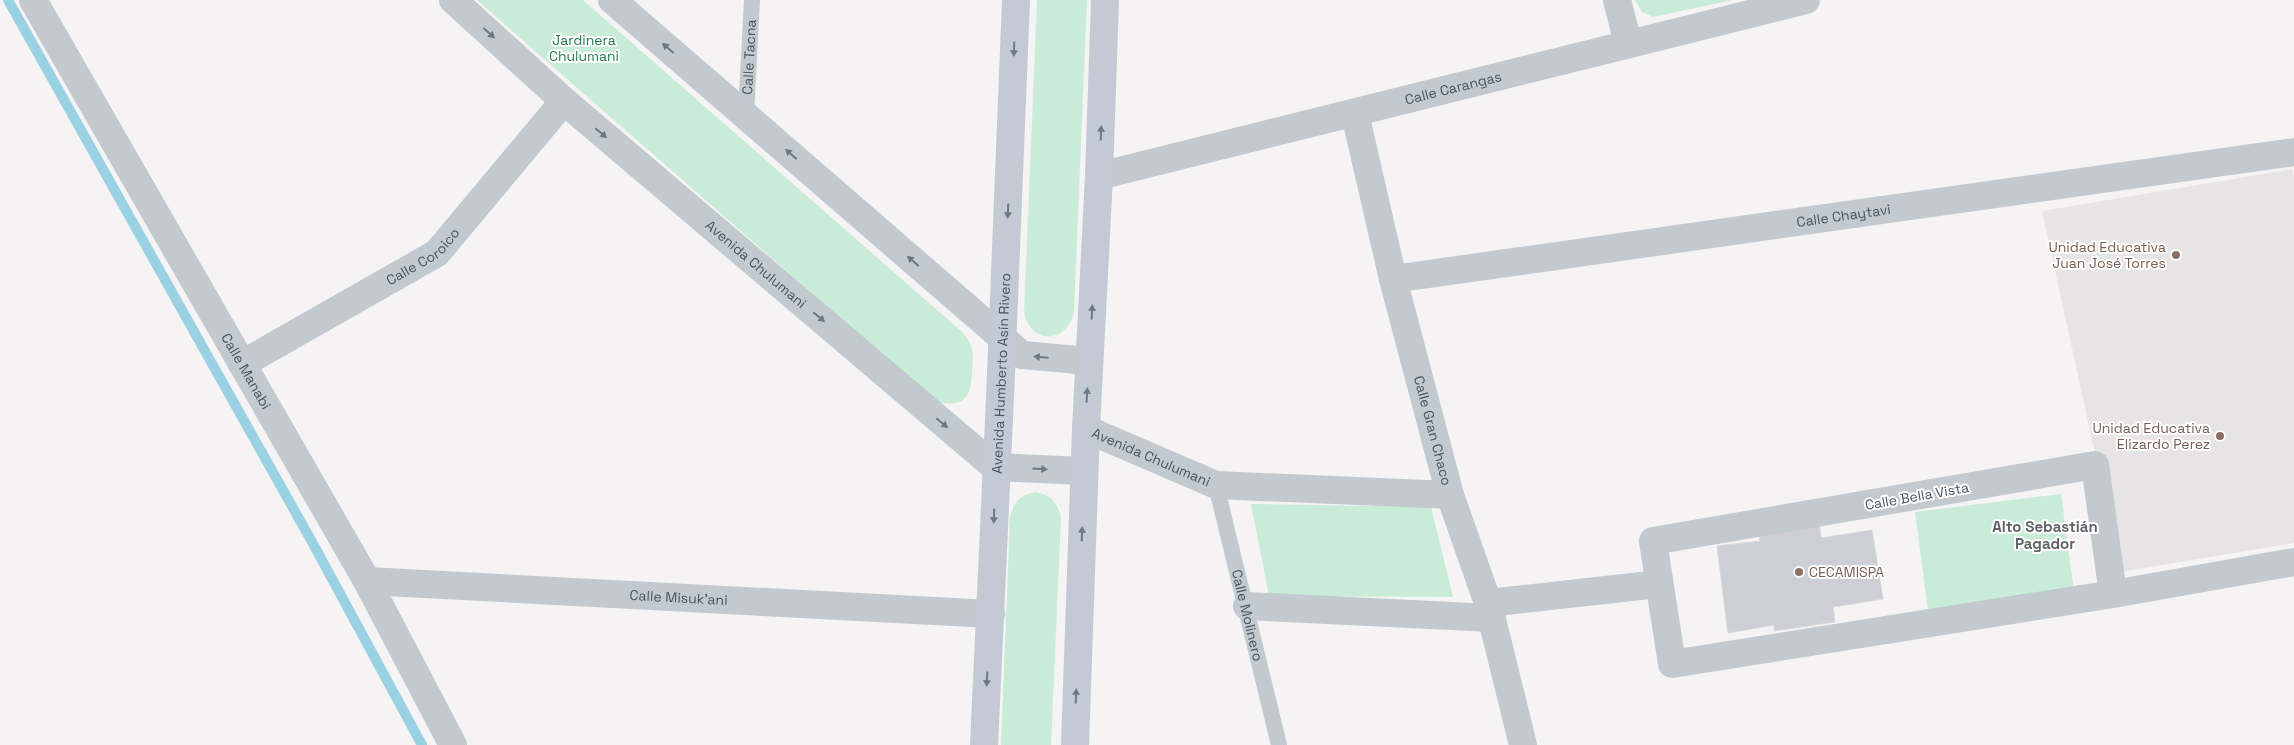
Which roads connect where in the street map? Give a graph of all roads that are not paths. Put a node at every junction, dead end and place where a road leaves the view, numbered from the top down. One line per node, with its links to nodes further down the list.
1 (33, 0): 18 (street, Calle Manabi)
2 (453, 0): 10 (street, Avenida Chulumani, one-way to 10)
3 (612, 0): 12 (street, one-way to 3)
4 (752, 0): 12 (lane, Calle Tacna)
5 (1016, 0): 16 (street, Avenida Humberto Asín Rivero, one-way to 16)
6 (1105, 0): 14 (street, one-way to 6)
7 (1617, 0): 9 (street)
8 (1806, 0): 9 (street, Calle Carangas)
9 (1628, 43): 11 (street, Calle Carangas)
10 (564, 102): 18 (street, Calle Coroico); 20 (street, Avenida Chulumani, one-way to 20)
11 (1354, 114): 14 (street, Calle Carangas); 15 (street, Calle Gran Chaco)
12 (746, 115): 16 (street, one-way to 12)
13 (2294, 152): 15 (street, Calle Chaytavi)
14 (1099, 176): 17 (street, one-way to 14)
15 (1393, 279): 23 (street, Calle Gran Chaco)
16 (1004, 340): 17 (street, one-way to 16); 20 (street, Avenida Humberto Asín Rivero)
17 (1089, 361): 19 (street, one-way to 17)
18 (242, 364): 25 (street, Calle Manabi)
19 (1086, 430): 21 (street); 22 (street, Avenida Chulumani)
20 (996, 468): 21 (street, one-way to 21); 30 (street, Avenida Humberto Asín Rivero, one-way to 30)
21 (1084, 472): 33 (street, one-way to 21)
22 (1216, 485): 23 (street); 28 (lane, Calle Molinero)
23 (1450, 494): 29 (street, Calle Gran Chaco)
24 (2294, 562): 27 (street, Calle Bella Vista)
25 (367, 581): 30 (street, Calle Misuk'ani); 31 (street, Calle Manabi)
26 (1659, 584): 27 (street, Calle Bella Vista); 27 (street, Calle Bella Vista); 29 (street)
27 (2114, 594)
28 (1247, 606): 29 (street); 34 (lane, Calle Molinero)
29 (1490, 611): 35 (street, Calle Gran Chaco)
30 (990, 614): 32 (street, Avenida Humberto Asín Rivero, one-way to 32)
31 (453, 745)
32 (984, 745)
33 (1075, 745)
34 (1279, 745)
35 (1522, 745)

